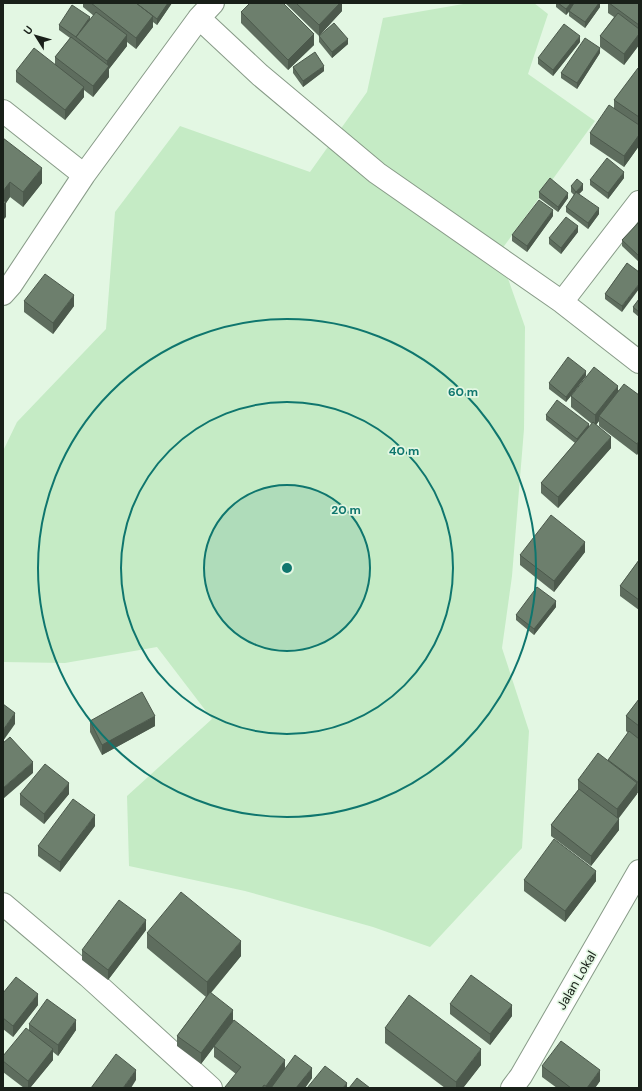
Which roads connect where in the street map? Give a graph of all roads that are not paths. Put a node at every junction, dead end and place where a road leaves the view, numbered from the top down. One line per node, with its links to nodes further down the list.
1 (206, 10): 3 (street); 6 (street)
2 (3, 111): 3 (street)
3 (84, 175): 5 (street)
4 (639, 202): 6 (street)
5 (3, 294)
6 (562, 302): 7 (street)
7 (637, 356)
8 (639, 871): 11 (street, Jalan Lokal)
9 (3, 904): 10 (street)
10 (211, 1088)
11 (512, 1088)

